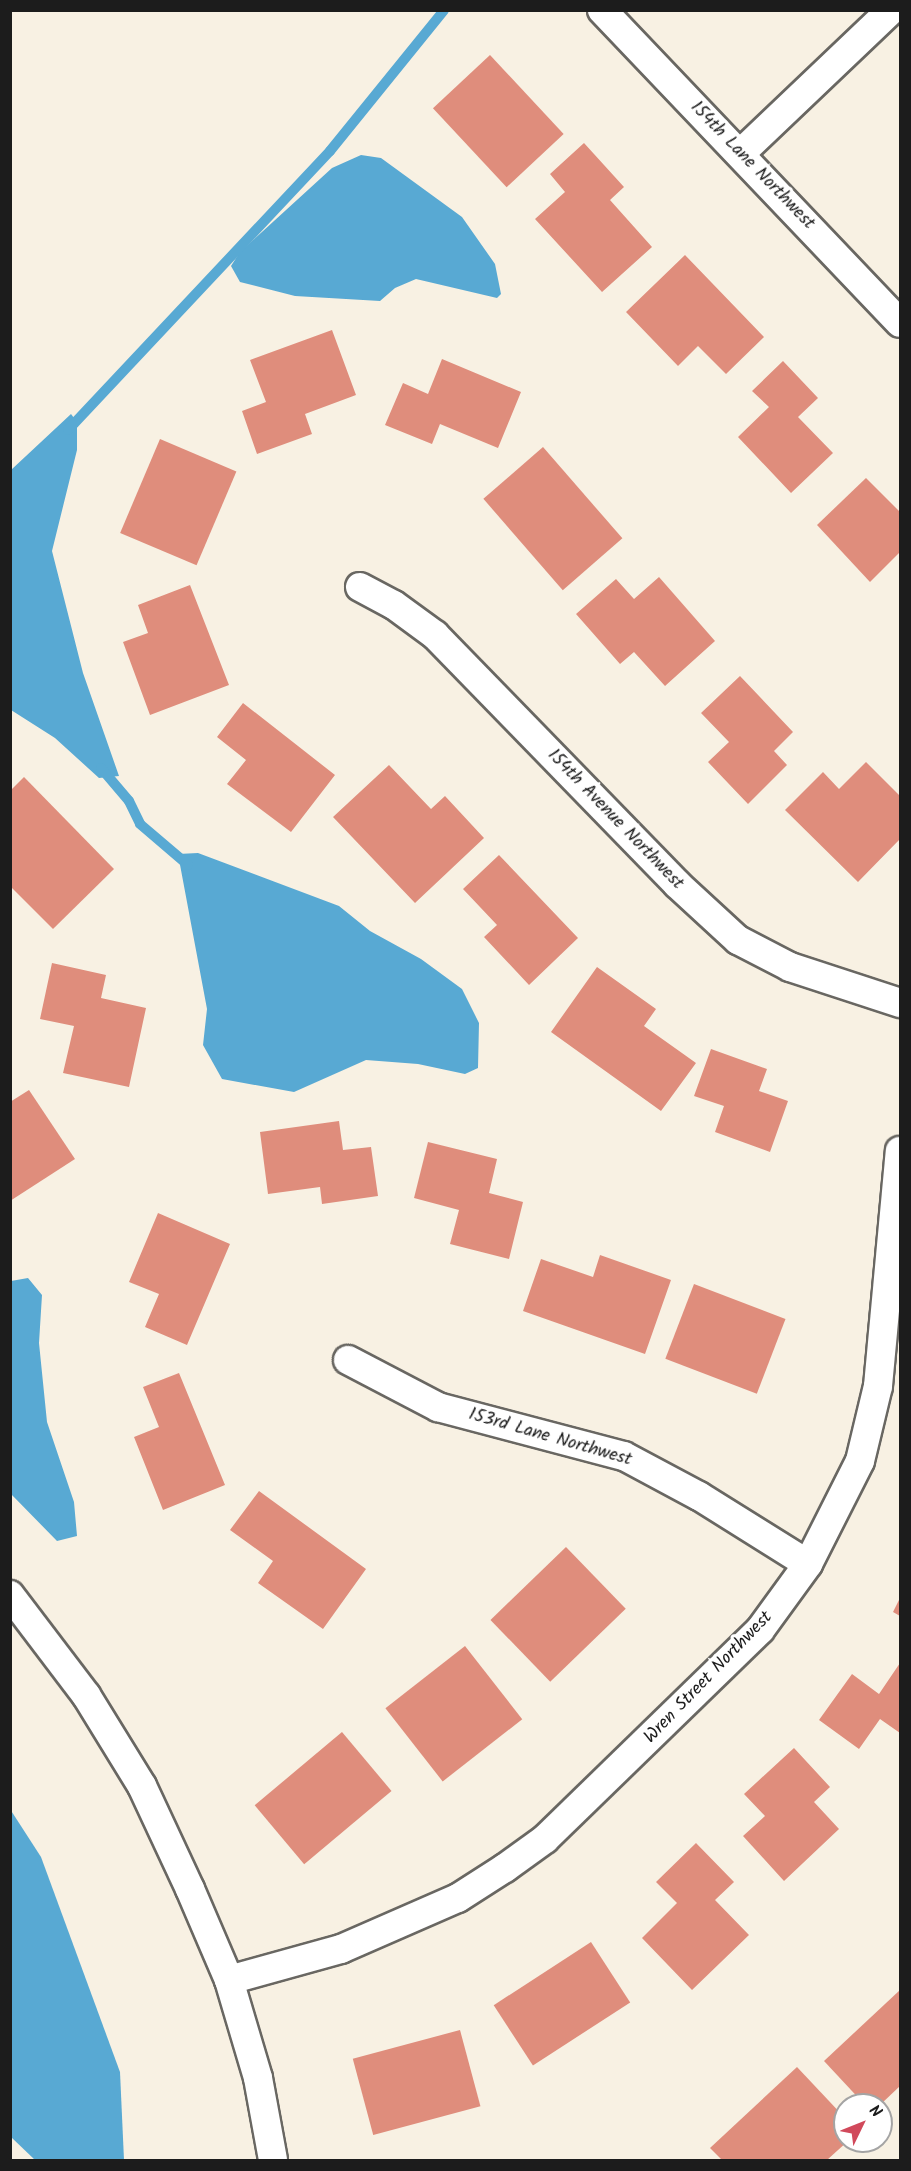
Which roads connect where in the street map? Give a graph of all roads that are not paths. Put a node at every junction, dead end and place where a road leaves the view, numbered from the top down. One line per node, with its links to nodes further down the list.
1 (602, 10): 3 (street, 154th Lane Northwest)
2 (891, 10): 3 (street)
3 (741, 153): 4 (street, 154th Lane Northwest)
4 (900, 323)
5 (360, 587): 6 (street, 154th Avenue Northwest)
6 (900, 1004)
7 (900, 1151): 9 (street, Wren Street Northwest)
8 (348, 1359): 9 (street, 153rd Lane Northwest)
9 (808, 1564): 11 (street, Wren Street Northwest)
10 (10, 1594): 11 (street)
11 (229, 1980): 12 (street)
12 (273, 2160)

